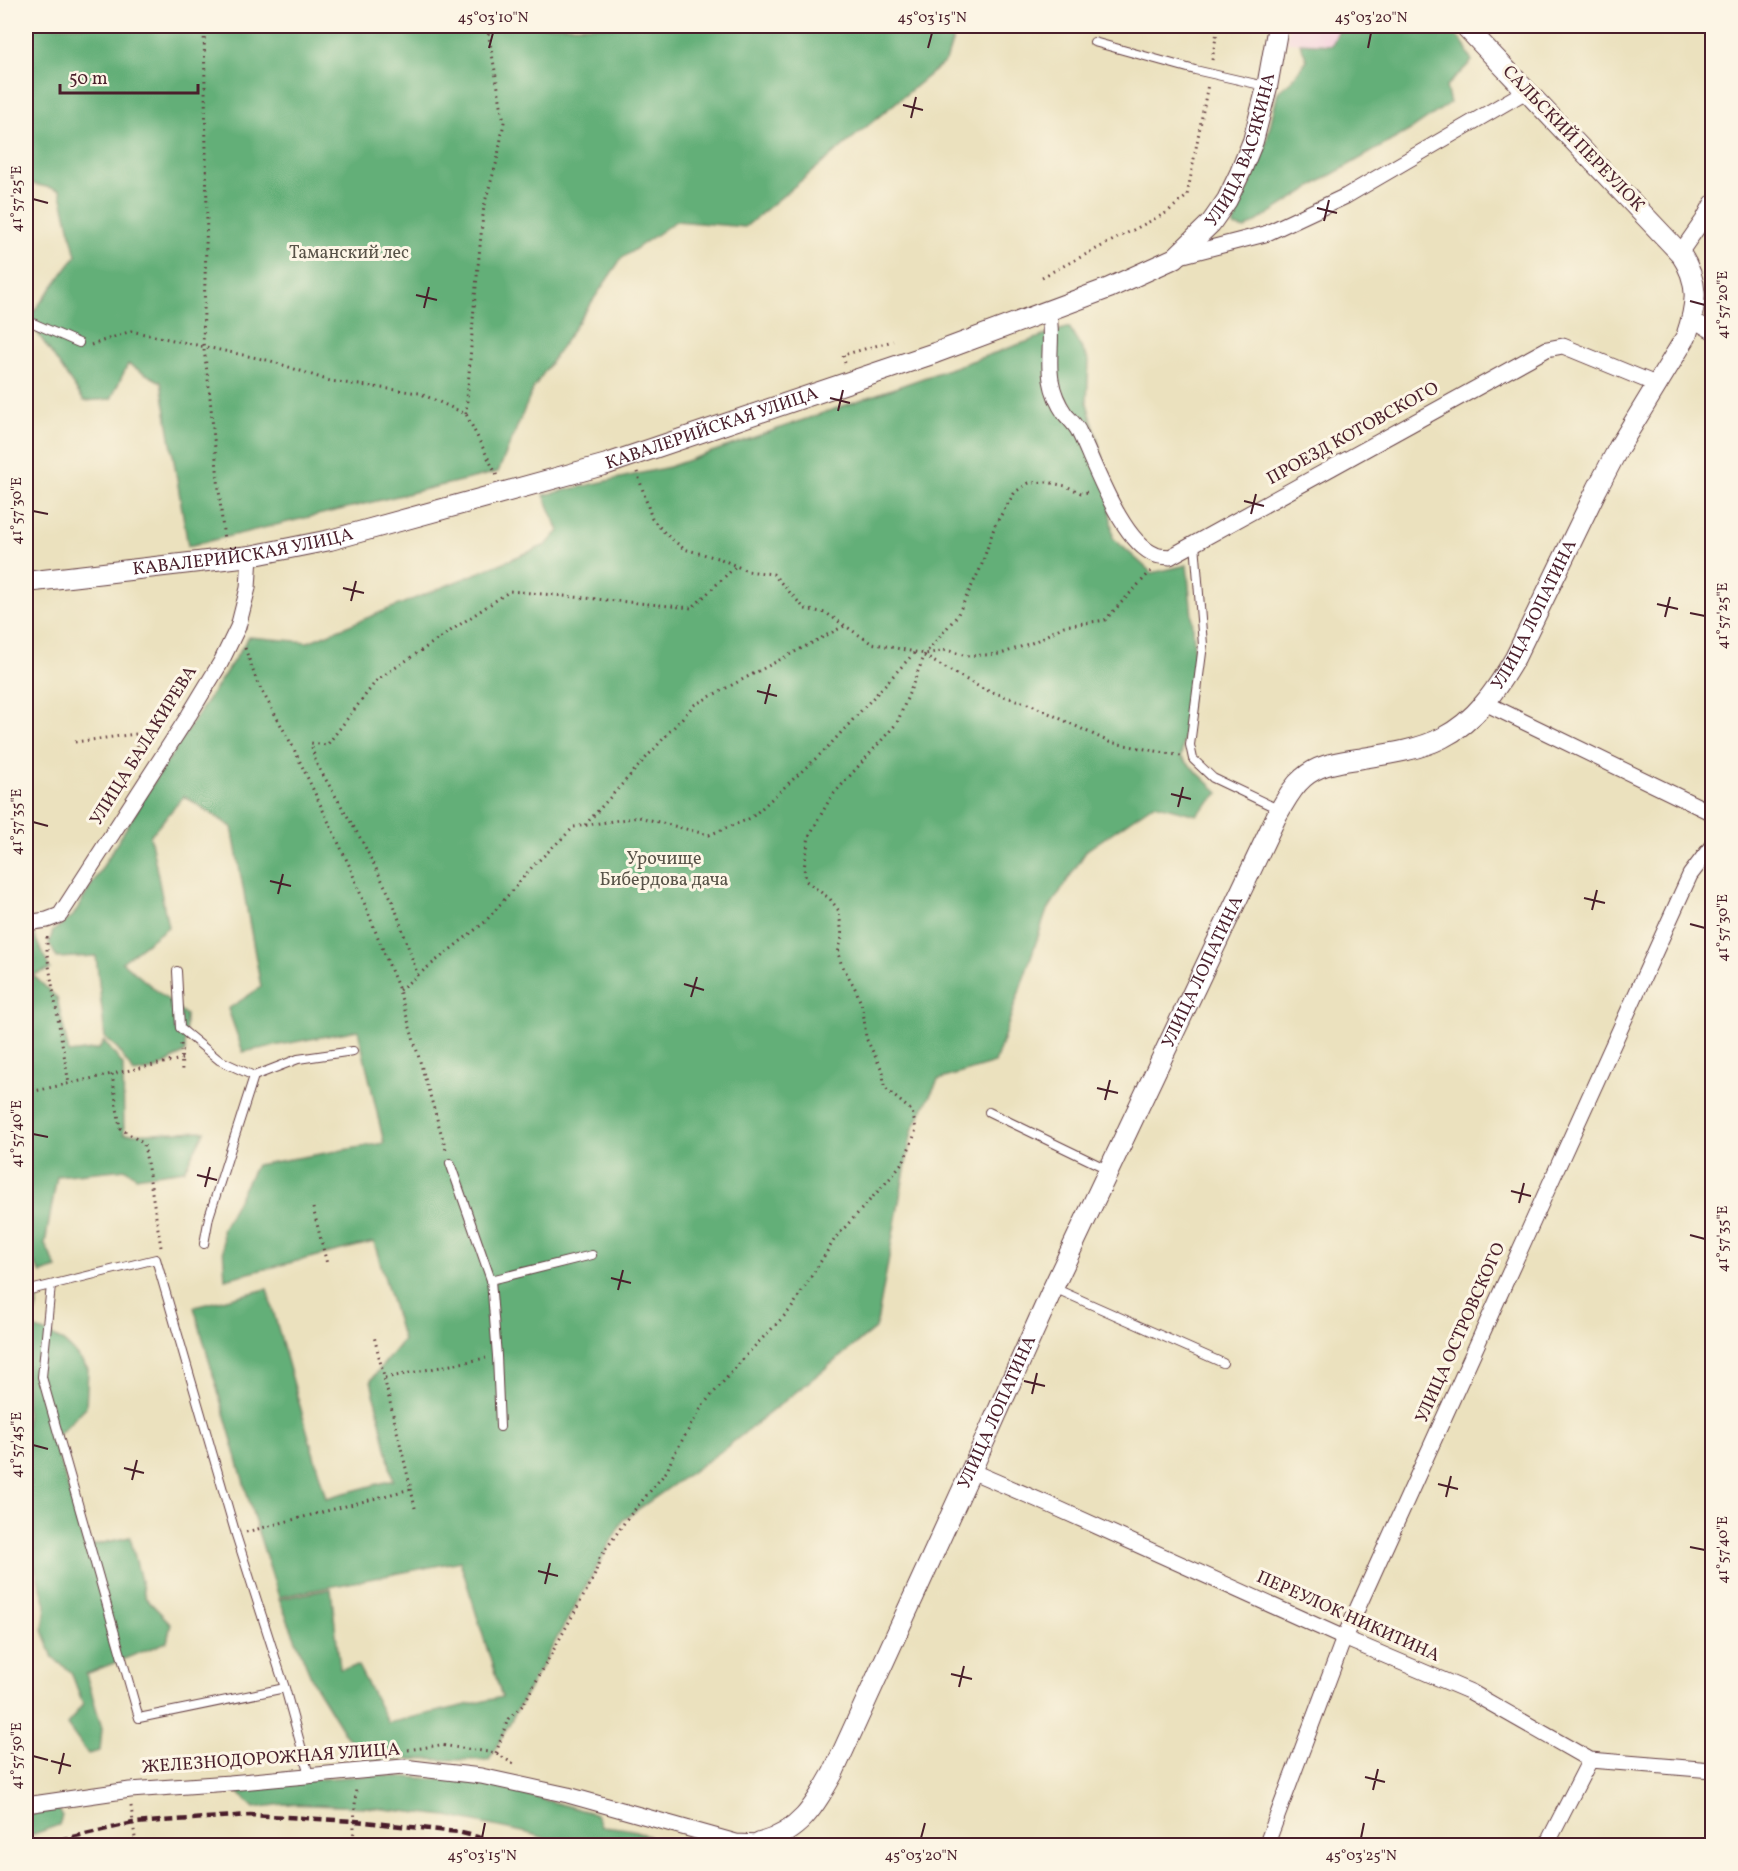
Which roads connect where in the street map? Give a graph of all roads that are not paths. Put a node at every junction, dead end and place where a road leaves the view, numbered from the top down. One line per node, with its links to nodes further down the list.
1 (1278, 26): 4 (street, УЛИЦА ВАСЯКИНА)
2 (1465, 26): 5 (street, САЛЬСКИЙ ПЕРЕУЛОК)
3 (1094, 42): 4 (lane)
4 (1267, 87): 8 (street, УЛИЦА ВАСЯКИНА)
5 (1526, 91): 7 (street, САЛЬСКИЙ ПЕРЕУЛОК); 8 (street, КАВАЛЕРИЙСКАЯ УЛИЦА)
6 (1713, 203): 7 (street)
7 (1680, 253): 10 (street, УЛИЦА ЛОПАТИНА)
8 (1175, 258): 9 (street, КАВАЛЕРИЙСКАЯ УЛИЦА)
9 (1048, 311): 15 (street, ПРОЕЗД КОТОВСКОГО); 16 (street, КАВАЛЕРИЙСКАЯ УЛИЦА)
10 (1692, 319): 12 (street); 14 (street, УЛИЦА ЛОПАТИНА)
11 (26, 320): 13 (lane)
12 (1713, 331)
13 (79, 344)
14 (1658, 385): 15 (street, ПРОЕЗД КОТОВСКОГО); 18 (street, УЛИЦА ЛОПАТИНА)
15 (1195, 543): 19 (lane)
16 (250, 556): 17 (street, КАВАЛЕРИЙСКАЯ УЛИЦА); 22 (street, УЛИЦА БАЛАКИРЕВА)
17 (26, 582)
18 (1485, 703): 19 (street, УЛИЦА ЛОПАТИНА); 20 (street)
19 (1280, 810): 28 (street, УЛИЦА ЛОПАТИНА)
20 (1713, 813)
21 (1713, 846): 38 (street, УЛИЦА ОСТРОВСКОГО)
22 (26, 923)
23 (177, 971): 25 (lane)
24 (353, 1051): 25 (lane)
25 (254, 1076): 29 (lane)
26 (989, 1112): 28 (lane)
27 (450, 1163): 31 (lane)
28 (1109, 1169): 33 (street, УЛИЦА ЛОПАТИНА)
29 (204, 1244)
30 (592, 1254): 31 (lane)
31 (490, 1280): 36 (lane)
32 (51, 1285): 34 (lane); 39 (lane); 39 (lane)
33 (1053, 1288): 35 (lane); 37 (street, УЛИЦА ЛОПАТИНА)
34 (26, 1291)
35 (1223, 1363)
36 (500, 1427)
37 (971, 1472): 38 (street, ПЕРЕУЛОК НИКИТИНА); 44 (street, УЛИЦА ЛОПАТИНА)
38 (1344, 1638): 40 (street, ПЕРЕУЛОК НИКИТИНА); 45 (street, УЛИЦА ОСТРОВСКОГО)
39 (285, 1688): 42 (lane)
40 (1590, 1760): 41 (street, ПЕРЕУЛОК НИКИТИНА); 46 (street)
41 (1713, 1770)
42 (309, 1775): 43 (street, ЖЕЛЕЗНОДОРОЖНАЯ УЛИЦА); 44 (street, ЖЕЛЕЗНОДОРОЖНАЯ УЛИЦА)
43 (26, 1805)
44 (760, 1844)
45 (1266, 1845)
46 (1546, 1845)

